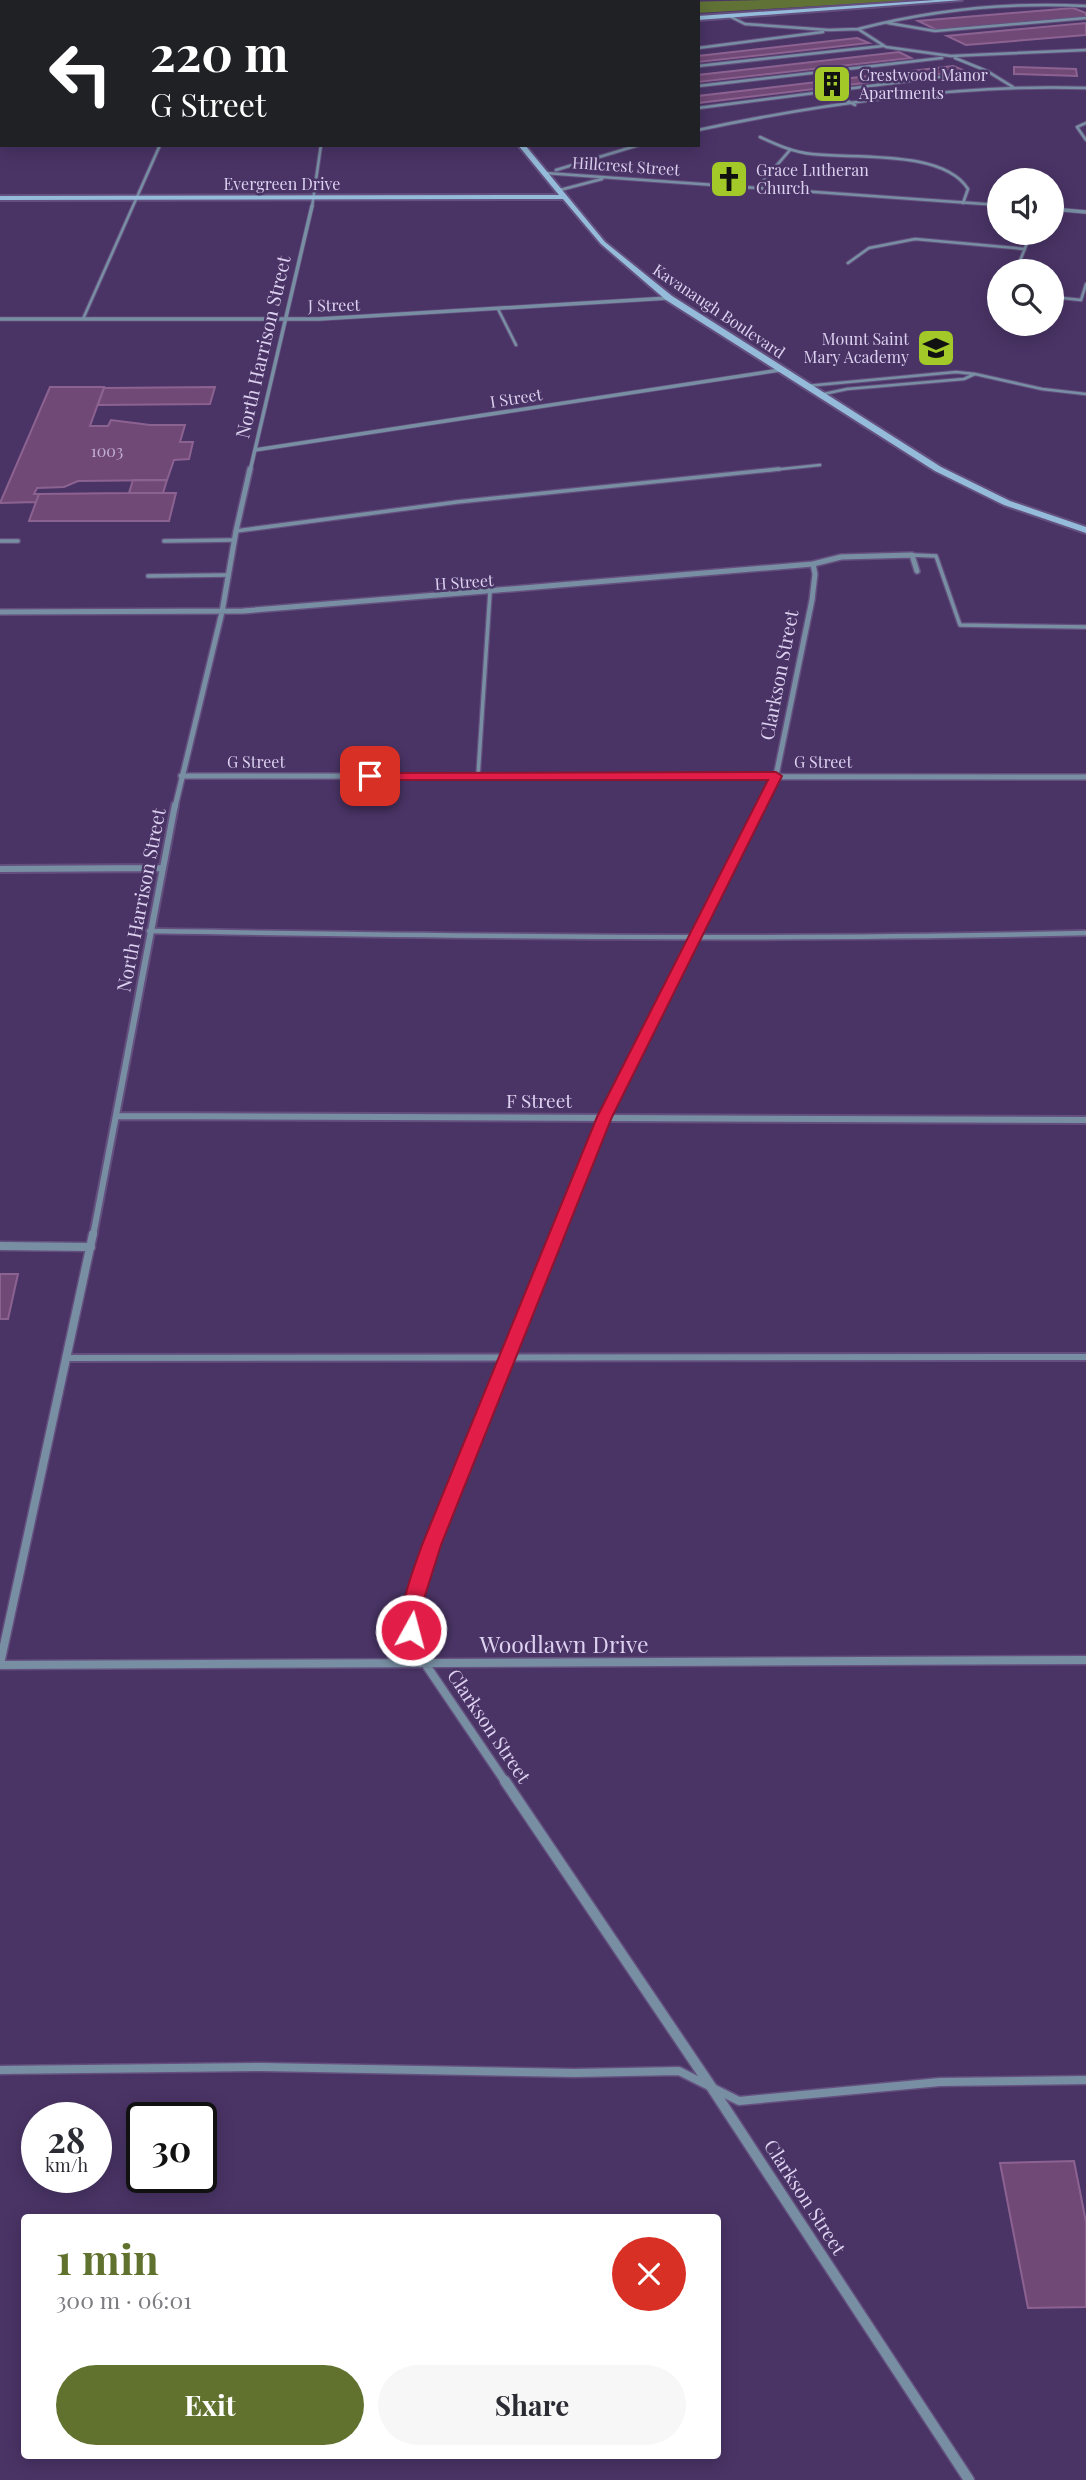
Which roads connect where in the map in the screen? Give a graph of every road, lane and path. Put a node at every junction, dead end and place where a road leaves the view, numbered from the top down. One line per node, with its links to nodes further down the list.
1 (959, 0): 3 (street)
2 (1086, 6): 6 (lane)
3 (729, 16): 4 (street); 8 (lane)
4 (700, 18)
5 (1086, 18): 6 (lane)
6 (885, 22): 7 (lane)
7 (858, 29): 8 (lane); 9 (lane)
8 (830, 30): 10 (lane)
9 (883, 46): 12 (lane); 13 (lane)
10 (700, 48)
11 (1086, 50): 12 (lane)
12 (951, 56): 14 (lane); 15 (lane)
13 (700, 66)
14 (987, 71): 16 (lane); 18 (lane)
15 (700, 86)
16 (1013, 87): 17 (street); 19 (street)
17 (1086, 88)
18 (831, 92): 19 (lane); 20 (lane)
19 (855, 105): 22 (street)
20 (700, 108)
21 (1086, 124): 24 (lane)
22 (700, 130)
23 (760, 137): 29 (lane)
24 (1086, 141)
25 (159, 147): 35 (lane)
26 (321, 147): 36 (street, North Harrison Street)
27 (523, 147): 30 (street, Kavanaugh Boulevard)
28 (633, 147): 30 (street)
29 (790, 150): 32 (lane); 37 (lane)
30 (545, 173): 31 (street, Hillcrest Street); 33 (street, Kavanaugh Boulevard)
31 (609, 177): 32 (street, Hillcrest Street); 33 (street)
32 (758, 187): 37 (street, Hillcrest Street)
33 (562, 194): 36 (street, Evergreen Drive); 46 (street, Kavanaugh Boulevard)
34 (0, 198): 35 (street, Evergreen Drive)
35 (137, 198): 36 (street, Evergreen Drive); 51 (lane)
36 (314, 198): 49 (street, North Harrison Street)
37 (963, 202): 38 (street, Hillcrest Street)
38 (987, 204)
39 (1064, 210): 40 (street)
40 (1086, 212)
41 (1026, 245): 42 (lane)
42 (1025, 249): 43 (lane); 44 (lane)
43 (1021, 259)
44 (848, 263)
45 (1086, 284): 47 (lane)
46 (669, 298): 48 (street, J Street); 53 (street, Kavanaugh Boulevard)
47 (1064, 299)
48 (498, 309): 49 (street, J Street); 52 (lane)
49 (284, 318): 51 (street, J Street); 58 (street, North Harrison Street)
50 (0, 319): 51 (street, J Street)
51 (83, 319)
52 (516, 345)
53 (780, 370): 55 (street, Kavanaugh Boulevard); 58 (street, I Street)
54 (975, 374): 55 (lane); 56 (lane); 57 (lane)
55 (806, 386): 56 (street, Kavanaugh Boulevard)
56 (819, 394): 60 (street, Kavanaugh Boulevard)
57 (1086, 394)
58 (255, 450): 61 (street, North Harrison Street)
59 (820, 465): 61 (lane)
60 (1086, 530)
61 (236, 531): 62 (street, North Harrison Street)
62 (235, 540): 65 (lane); 69 (street, North Harrison Street)
63 (0, 541): 64 (lane)
64 (18, 541)
65 (164, 541)
66 (912, 555): 67 (street, H Street); 68 (street); 74 (lane)
67 (813, 564): 71 (street, H Street); 77 (street, Clarkson Street)
68 (917, 571)
69 (228, 575): 70 (lane); 73 (street, North Harrison Street)
70 (148, 576)
71 (490, 593): 73 (street, H Street); 76 (lane)
72 (0, 612): 73 (street, H Street)
73 (222, 612): 75 (street, North Harrison Street)
74 (1086, 627)
75 (181, 776): 76 (street, G Street); 79 (street, North Harrison Street)
76 (478, 776): 77 (street, G Street)
77 (776, 776): 78 (street, G Street); 83 (street, Clarkson Street)
78 (1086, 777)
79 (163, 868): 80 (street); 81 (street, North Harrison Street)
80 (0, 869)
81 (149, 931): 83 (lane); 84 (street, North Harrison Street)
82 (1086, 933): 83 (lane)
83 (698, 935): 85 (street, Clarkson Street)
84 (117, 1116): 85 (street, F Street); 88 (street, North Harrison Street)
85 (604, 1117): 86 (street, F Street); 89 (street, Clarkson Street)
86 (1086, 1121)
87 (0, 1246): 88 (street)
88 (91, 1247): 91 (street, North Harrison Street)
89 (507, 1357): 90 (lane); 91 (lane); 94 (street, Clarkson Street)
90 (1086, 1357)
91 (67, 1358): 93 (street, North Harrison Street)
92 (1086, 1660): 94 (street, Woodlawn Drive)
93 (0, 1665): 94 (street, Woodlawn Drive)
94 (426, 1665): 97 (street, Clarkson Street)
95 (0, 2070): 97 (lane)
96 (1086, 2080): 97 (lane)
97 (712, 2088): 98 (street, Clarkson Street)
98 (969, 2480)

